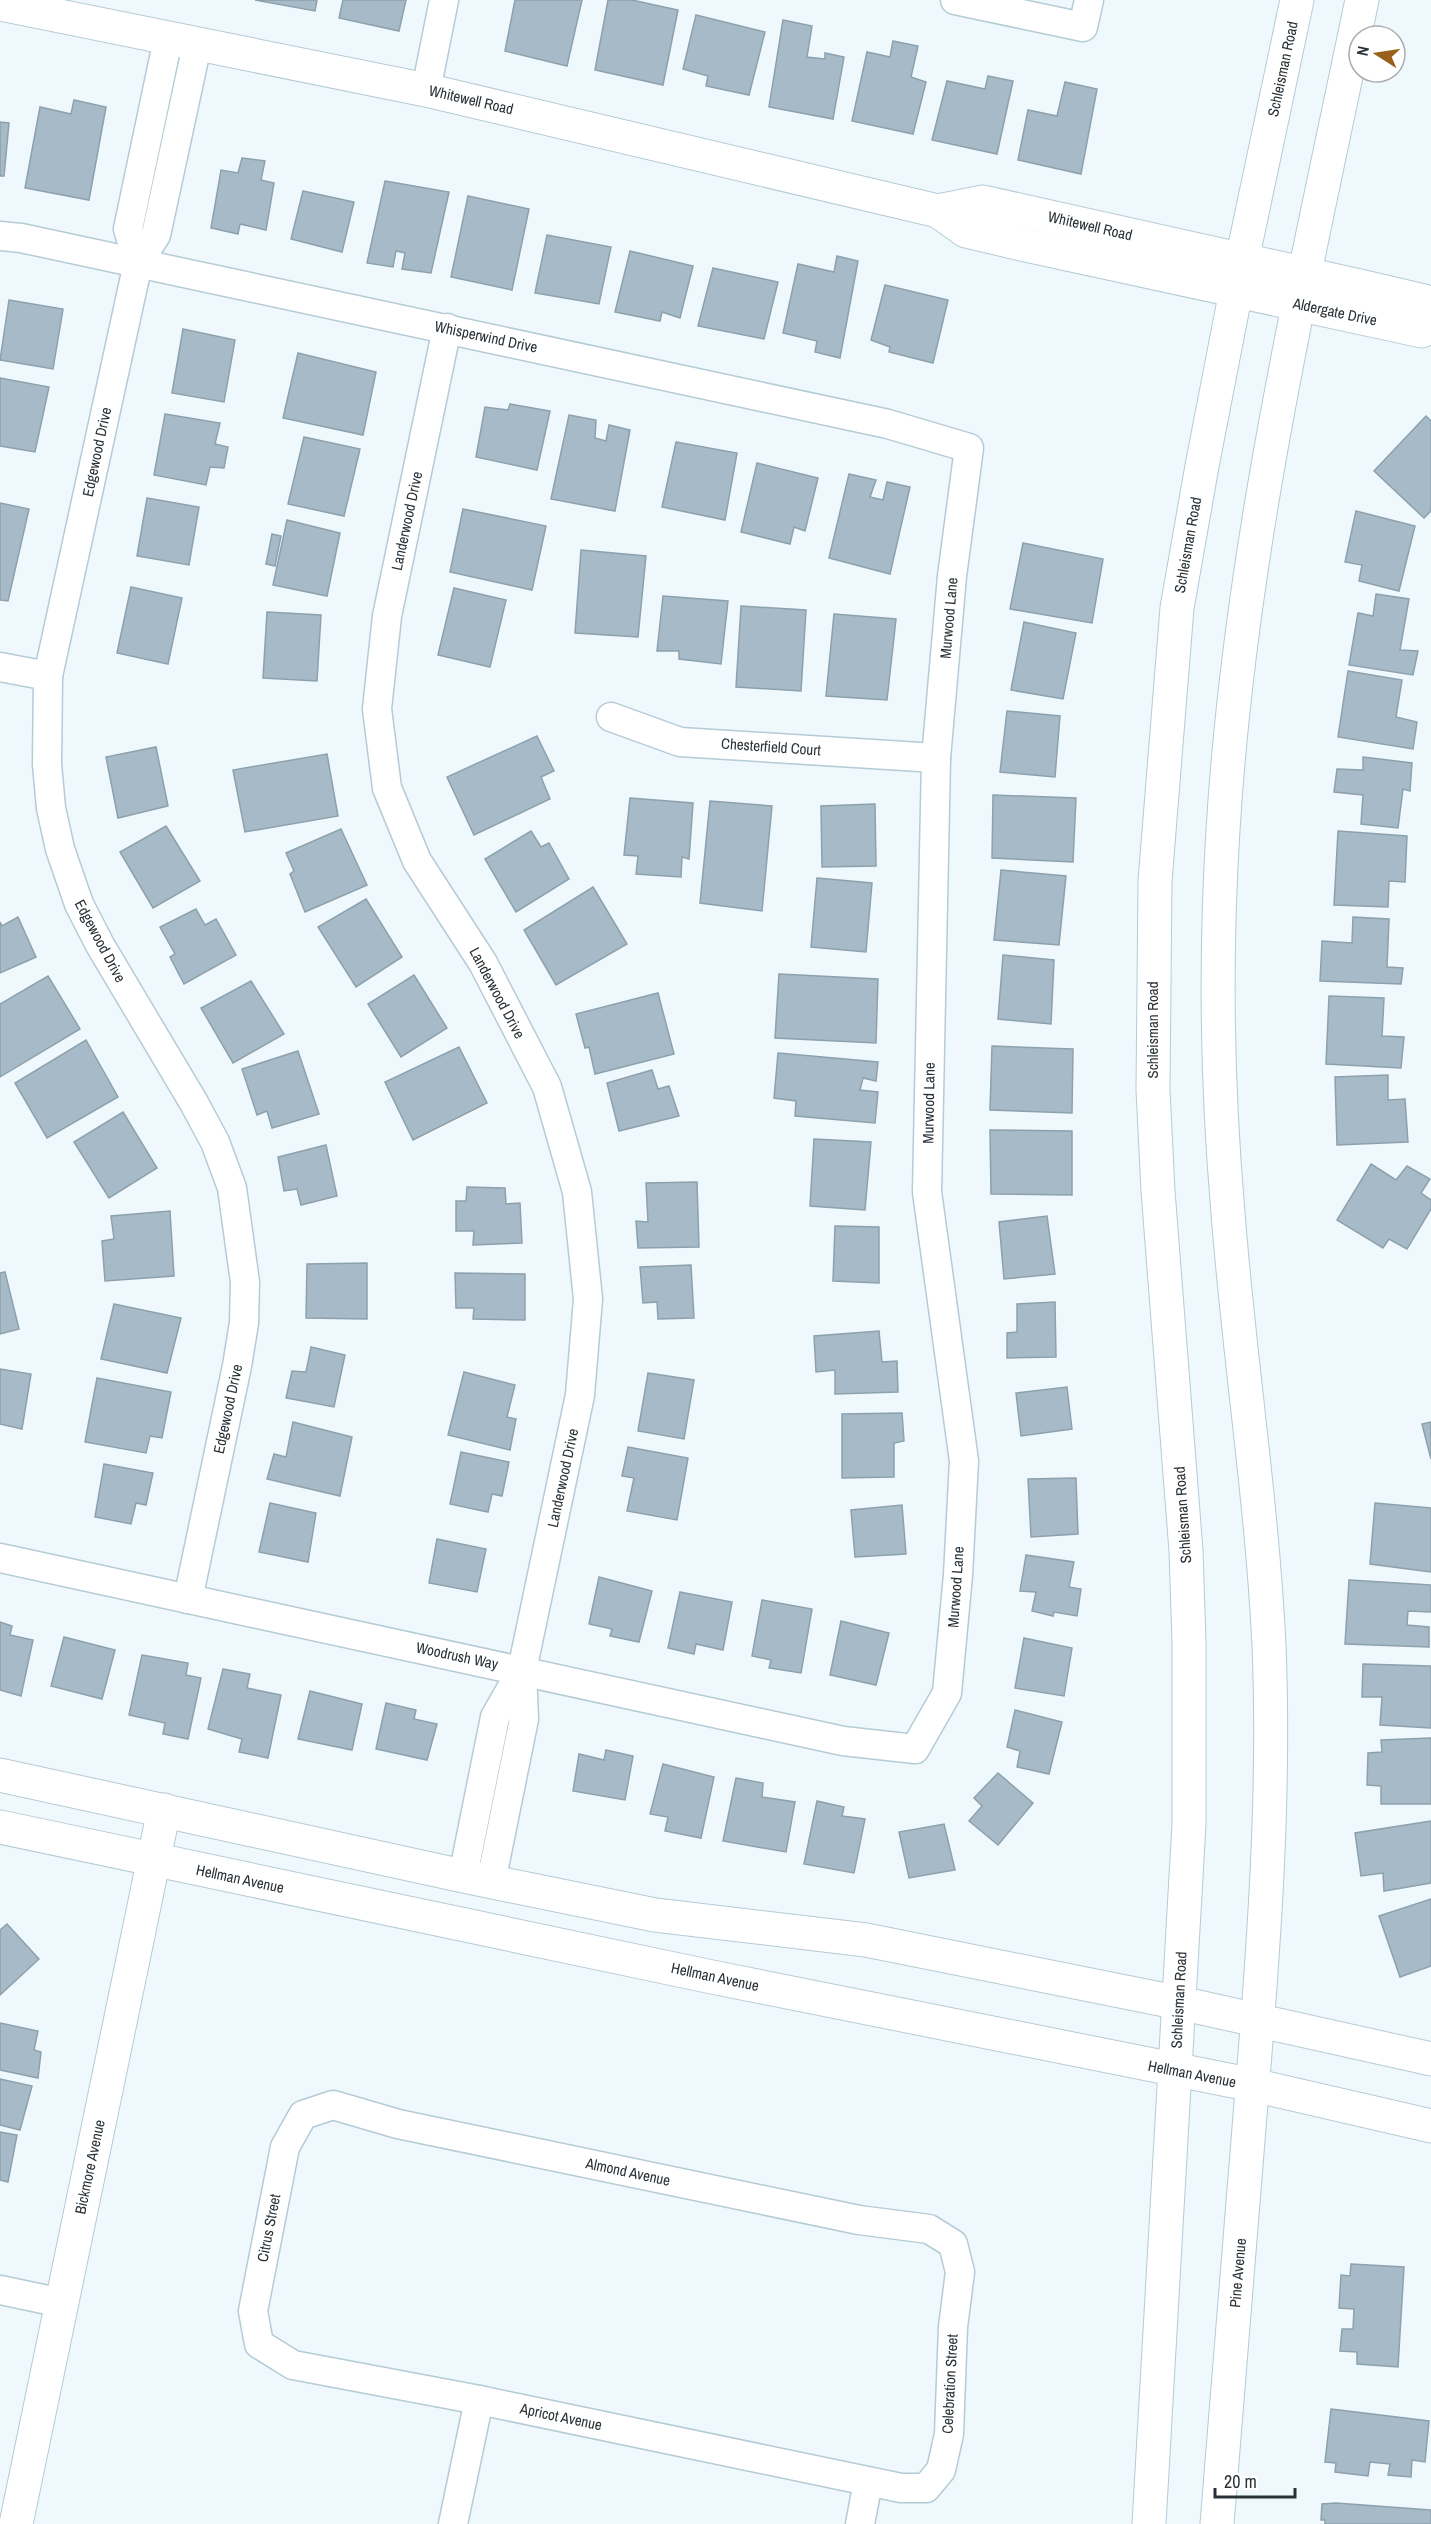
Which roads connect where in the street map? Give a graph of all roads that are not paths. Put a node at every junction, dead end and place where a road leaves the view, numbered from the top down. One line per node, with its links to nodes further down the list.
1 (444, 0): 8 (street)
2 (955, 0): 6 (street)
3 (1297, 0): 12 (main road, Schleisman Road)
4 (1362, 0): 11 (main road)
5 (0, 4): 7 (main road, Whitewell Road)
6 (1086, 13)
7 (182, 42): 8 (main road, Whitewell Road); 10 (street, Edgewood Drive)
8 (426, 90): 12 (main road, Whitewell Road)
9 (0, 236): 10 (street, Whisperwind Drive)
10 (138, 263): 16 (street, Whisperwind Drive); 19 (street, Edgewood Drive)
11 (1305, 273): 12 (main road, Aldergate Drive); 13 (main road); 14 (main road, Aldergate Drive)
12 (1239, 275): 13 (main road, Aldergate Drive); 31 (main road, Schleisman Road)
13 (1300, 305): 15 (main road, Aldergate Drive); 32 (main road)
14 (1431, 307)
15 (1431, 323)
16 (447, 328): 17 (street, Whisperwind Drive); 24 (street, Landerwood Drive)
17 (969, 448): 21 (street, Murwood Lane)
18 (0, 667): 19 (street)
19 (48, 676): 23 (street, Edgewood Drive)
20 (611, 717): 21 (street, Chesterfield Court)
21 (936, 758): 25 (street, Murwood Lane)
22 (0, 1558): 23 (street, Woodrush Way)
23 (188, 1599): 24 (street, Woodrush Way)
24 (522, 1670): 25 (street, Woodrush Way); 30 (street, Landerwood Drive)
25 (915, 1749)
26 (0, 1775): 27 (main road)
27 (164, 1810): 29 (main road, Bickmore Avenue); 30 (main road)
28 (0, 1827): 29 (main road, Hellman Avenue)
29 (153, 1860): 34 (main road, Hellman Avenue); 40 (main road, Bickmore Avenue)
30 (477, 1879): 31 (main road)
31 (1180, 2003): 32 (main road); 34 (main road, Schleisman Road)
32 (1258, 2021): 33 (main road); 35 (main road, Pine Avenue)
33 (1431, 2059)
34 (1175, 2070): 35 (main road, Hellman Avenue); 47 (main road)
35 (1253, 2085): 37 (main road, Hellman Avenue); 48 (main road, Pine Avenue)
36 (303, 2115): 38 (street, Almond Avenue); 41 (street, Citrus Street)
37 (1431, 2126)
38 (953, 2244): 43 (street, Celebration Street)
39 (0, 2290): 40 (street)
40 (62, 2303): 44 (main road, Bickmore Avenue)
41 (259, 2344): 42 (street, Apricot Avenue)
42 (479, 2400): 43 (street, Apricot Avenue); 45 (street)
43 (868, 2482): 46 (street)
44 (16, 2524)
45 (453, 2524)
46 (860, 2524)
47 (1149, 2524)
48 (1217, 2524)

